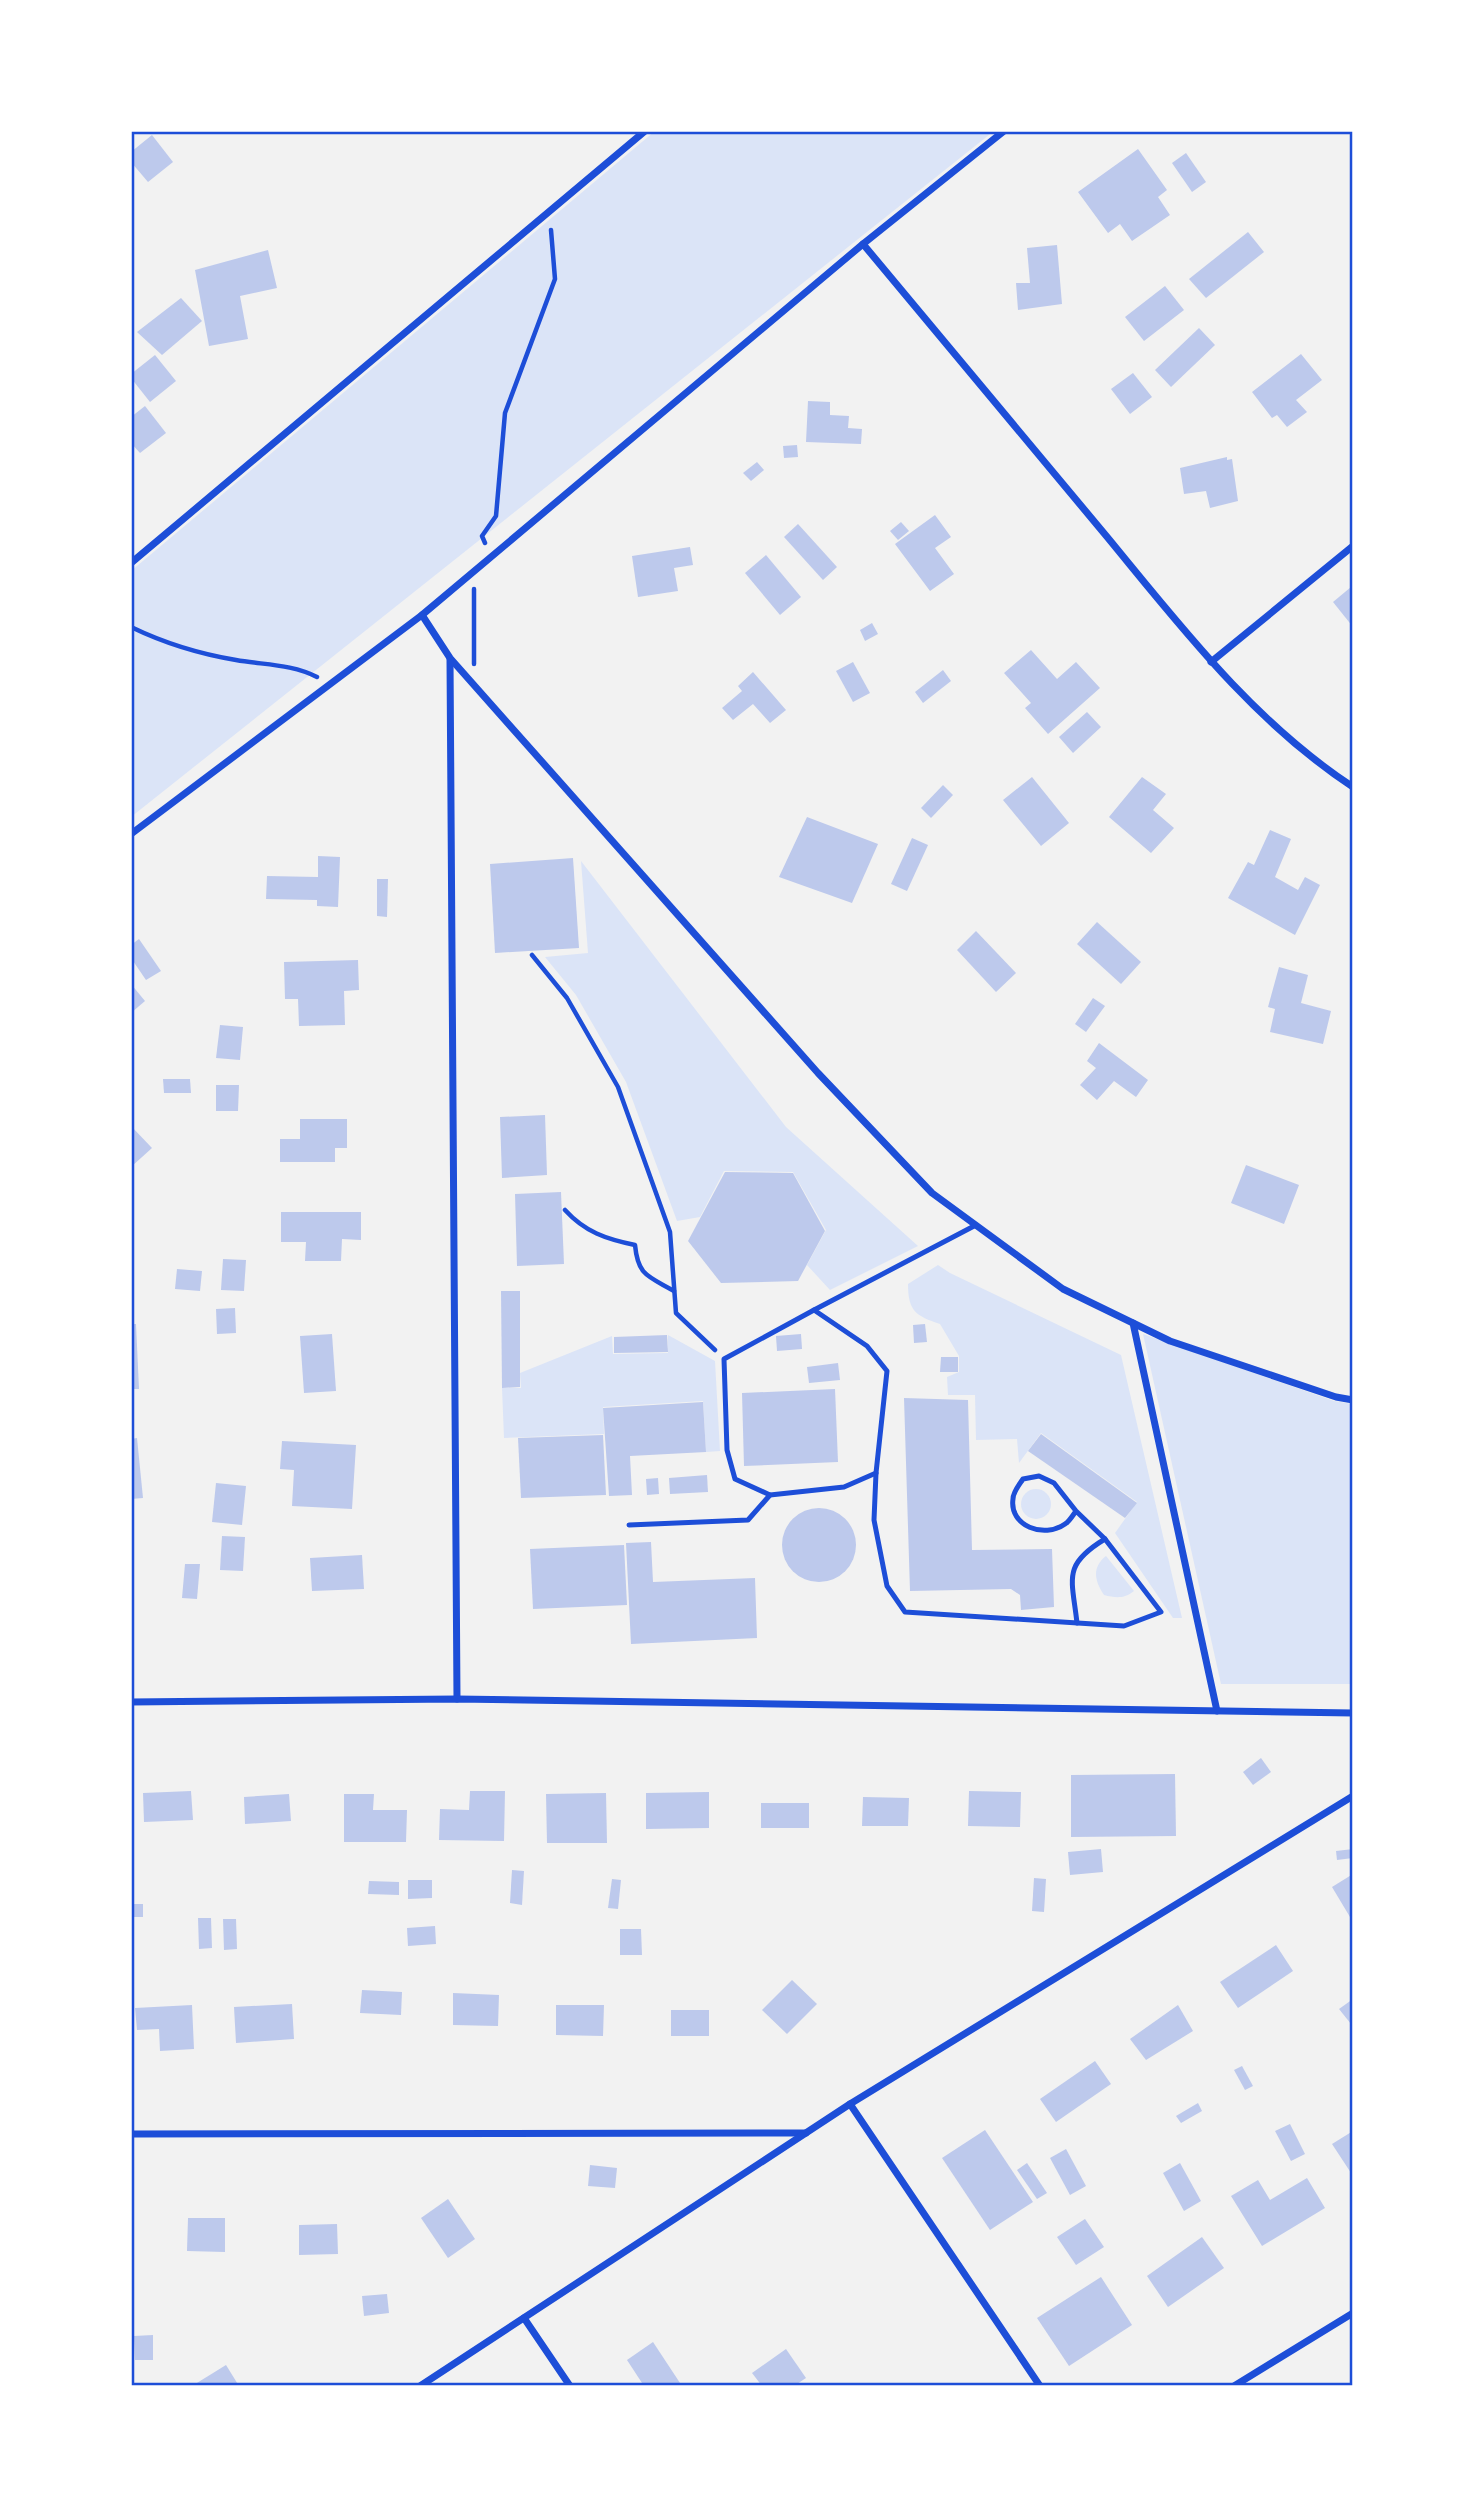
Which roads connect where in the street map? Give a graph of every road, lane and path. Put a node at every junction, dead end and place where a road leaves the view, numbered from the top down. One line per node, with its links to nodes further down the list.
1 (645, 131): 3 (street)
2 (1004, 131): 4 (street)
3 (550, 211): 6 (path); 7 (street)
4 (863, 244): 6 (street); 12 (street)
5 (1353, 546): 12 (street)
6 (492, 556): 8 (street)
7 (131, 563)
8 (475, 571): 9 (street); 14 (path)
9 (422, 615): 11 (street); 13 (street)
10 (131, 626): 13 (path)
11 (450, 658): 14 (street); 31 (street)
12 (1211, 662): 15 (street)
13 (330, 685): 16 (street)
14 (475, 686): 19 (street)
15 (1353, 787)
16 (131, 834)
17 (532, 955): 20 (path)
18 (565, 1210): 20 (path)
19 (976, 1225): 21 (lane); 22 (street)
20 (674, 1291): 23 (path)
21 (814, 1310): 23 (lane); 25 (lane)
22 (1133, 1323): 24 (street); 33 (street)
23 (724, 1359): 26 (lane)
24 (1353, 1400)
25 (876, 1473): 26 (lane); 30 (lane)
26 (771, 1495): 28 (lane)
27 (1076, 1511): 27 (lane); 29 (lane)
28 (629, 1525)
29 (1105, 1539): 30 (lane); 30 (lane)
30 (1077, 1623)
31 (457, 1699): 32 (street); 33 (street)
32 (131, 1702)
33 (1217, 1711): 34 (street)
34 (1353, 1713)
35 (1353, 1796): 36 (street)
36 (850, 2104): 37 (street); 43 (street)
37 (806, 2133): 38 (street); 40 (street)
38 (131, 2134)
39 (1353, 2313): 44 (street)
40 (524, 2318): 41 (street); 42 (street)
41 (420, 2386)
42 (570, 2386)
43 (1040, 2386)
44 (1234, 2386)

